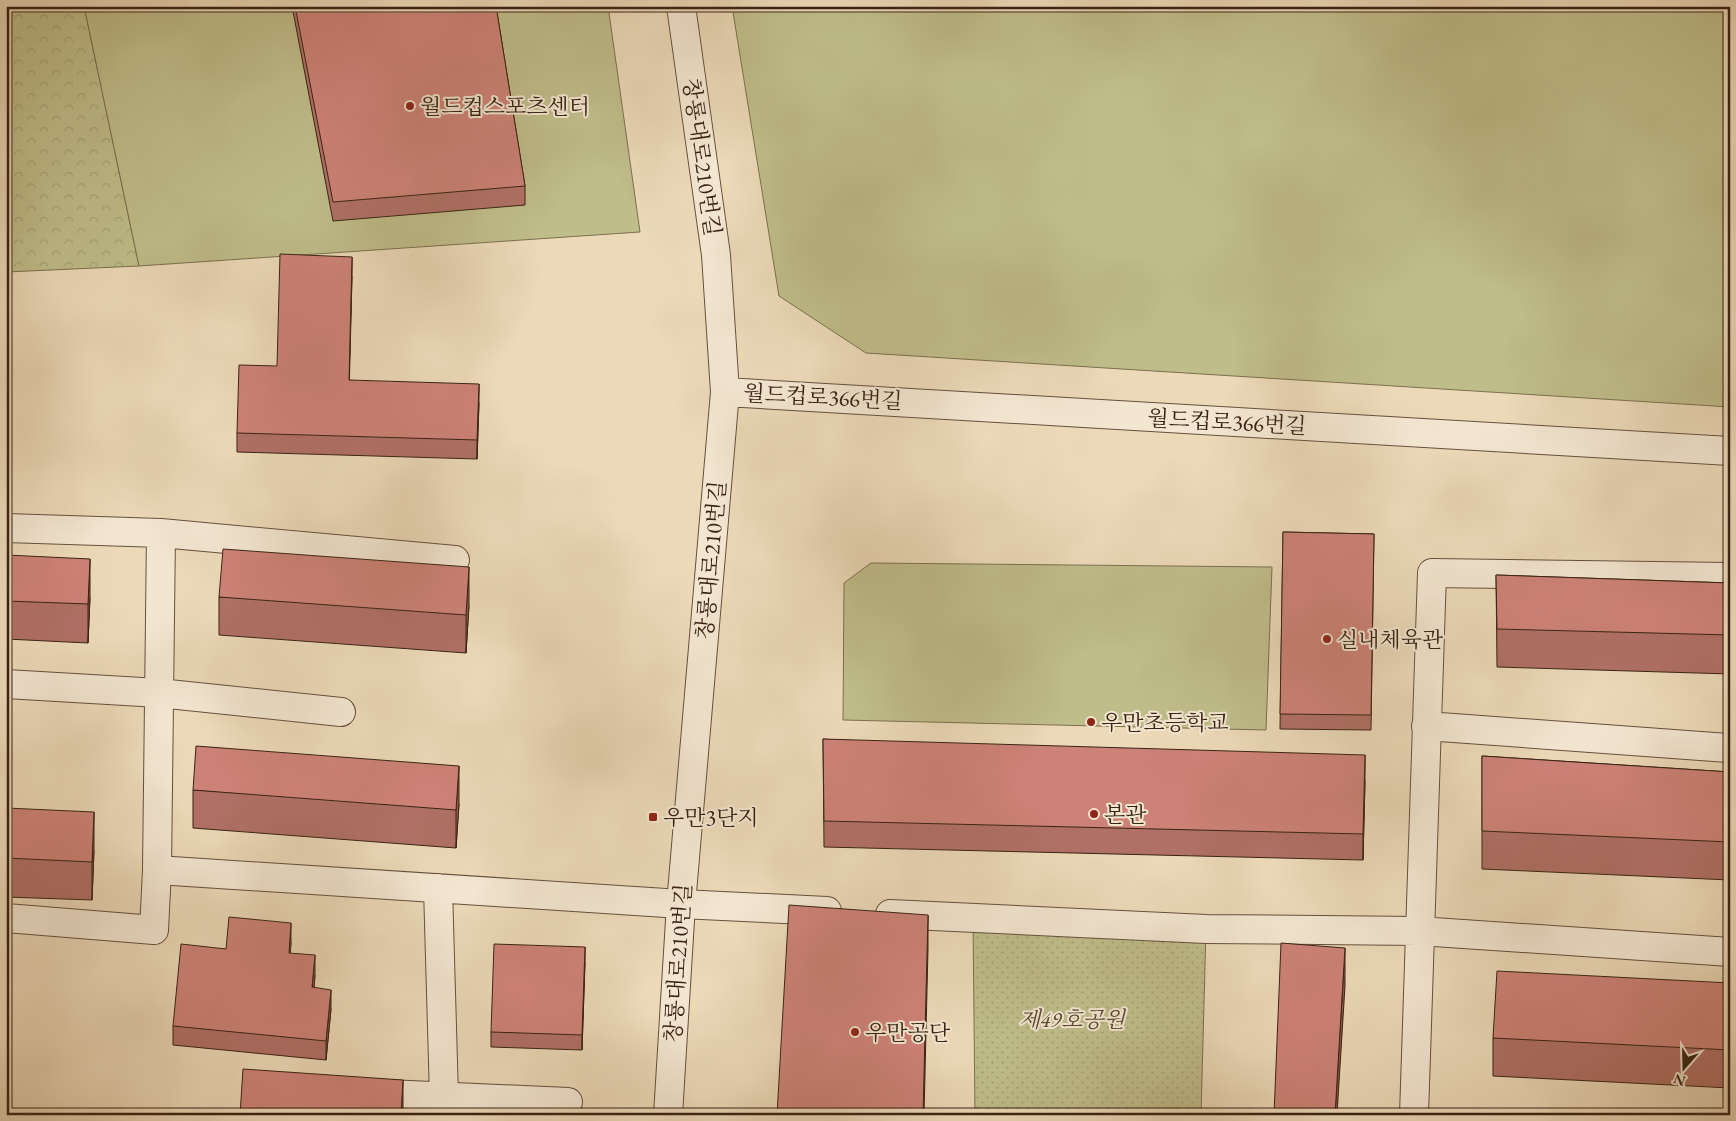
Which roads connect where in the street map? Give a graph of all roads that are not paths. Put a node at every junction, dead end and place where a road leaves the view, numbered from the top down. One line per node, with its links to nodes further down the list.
1 (681, 6): 2 (street, 창룡대로210번길)
2 (725, 392): 3 (street, 월드컵로366번길); 15 (street, 창룡대로210번길)
3 (1730, 451)
4 (6, 528): 5 (street)
5 (161, 533): 6 (street); 9 (street)
6 (456, 560)
7 (1730, 577): 11 (street)
8 (6, 684): 9 (street)
9 (159, 693): 10 (street); 13 (street)
10 (341, 712)
11 (1426, 726): 12 (street); 17 (street)
12 (1728, 748)
13 (157, 870): 14 (street); 16 (street)
14 (438, 888): 15 (street); 20 (street)
15 (681, 904): 17 (street); 22 (street, 창룡대로210번길)
16 (6, 918)
17 (1419, 931): 18 (street); 23 (street)
18 (1730, 952)
19 (339, 1091): 20 (street)
20 (444, 1098): 21 (street)
21 (568, 1102)
22 (668, 1115)
23 (1414, 1115)

